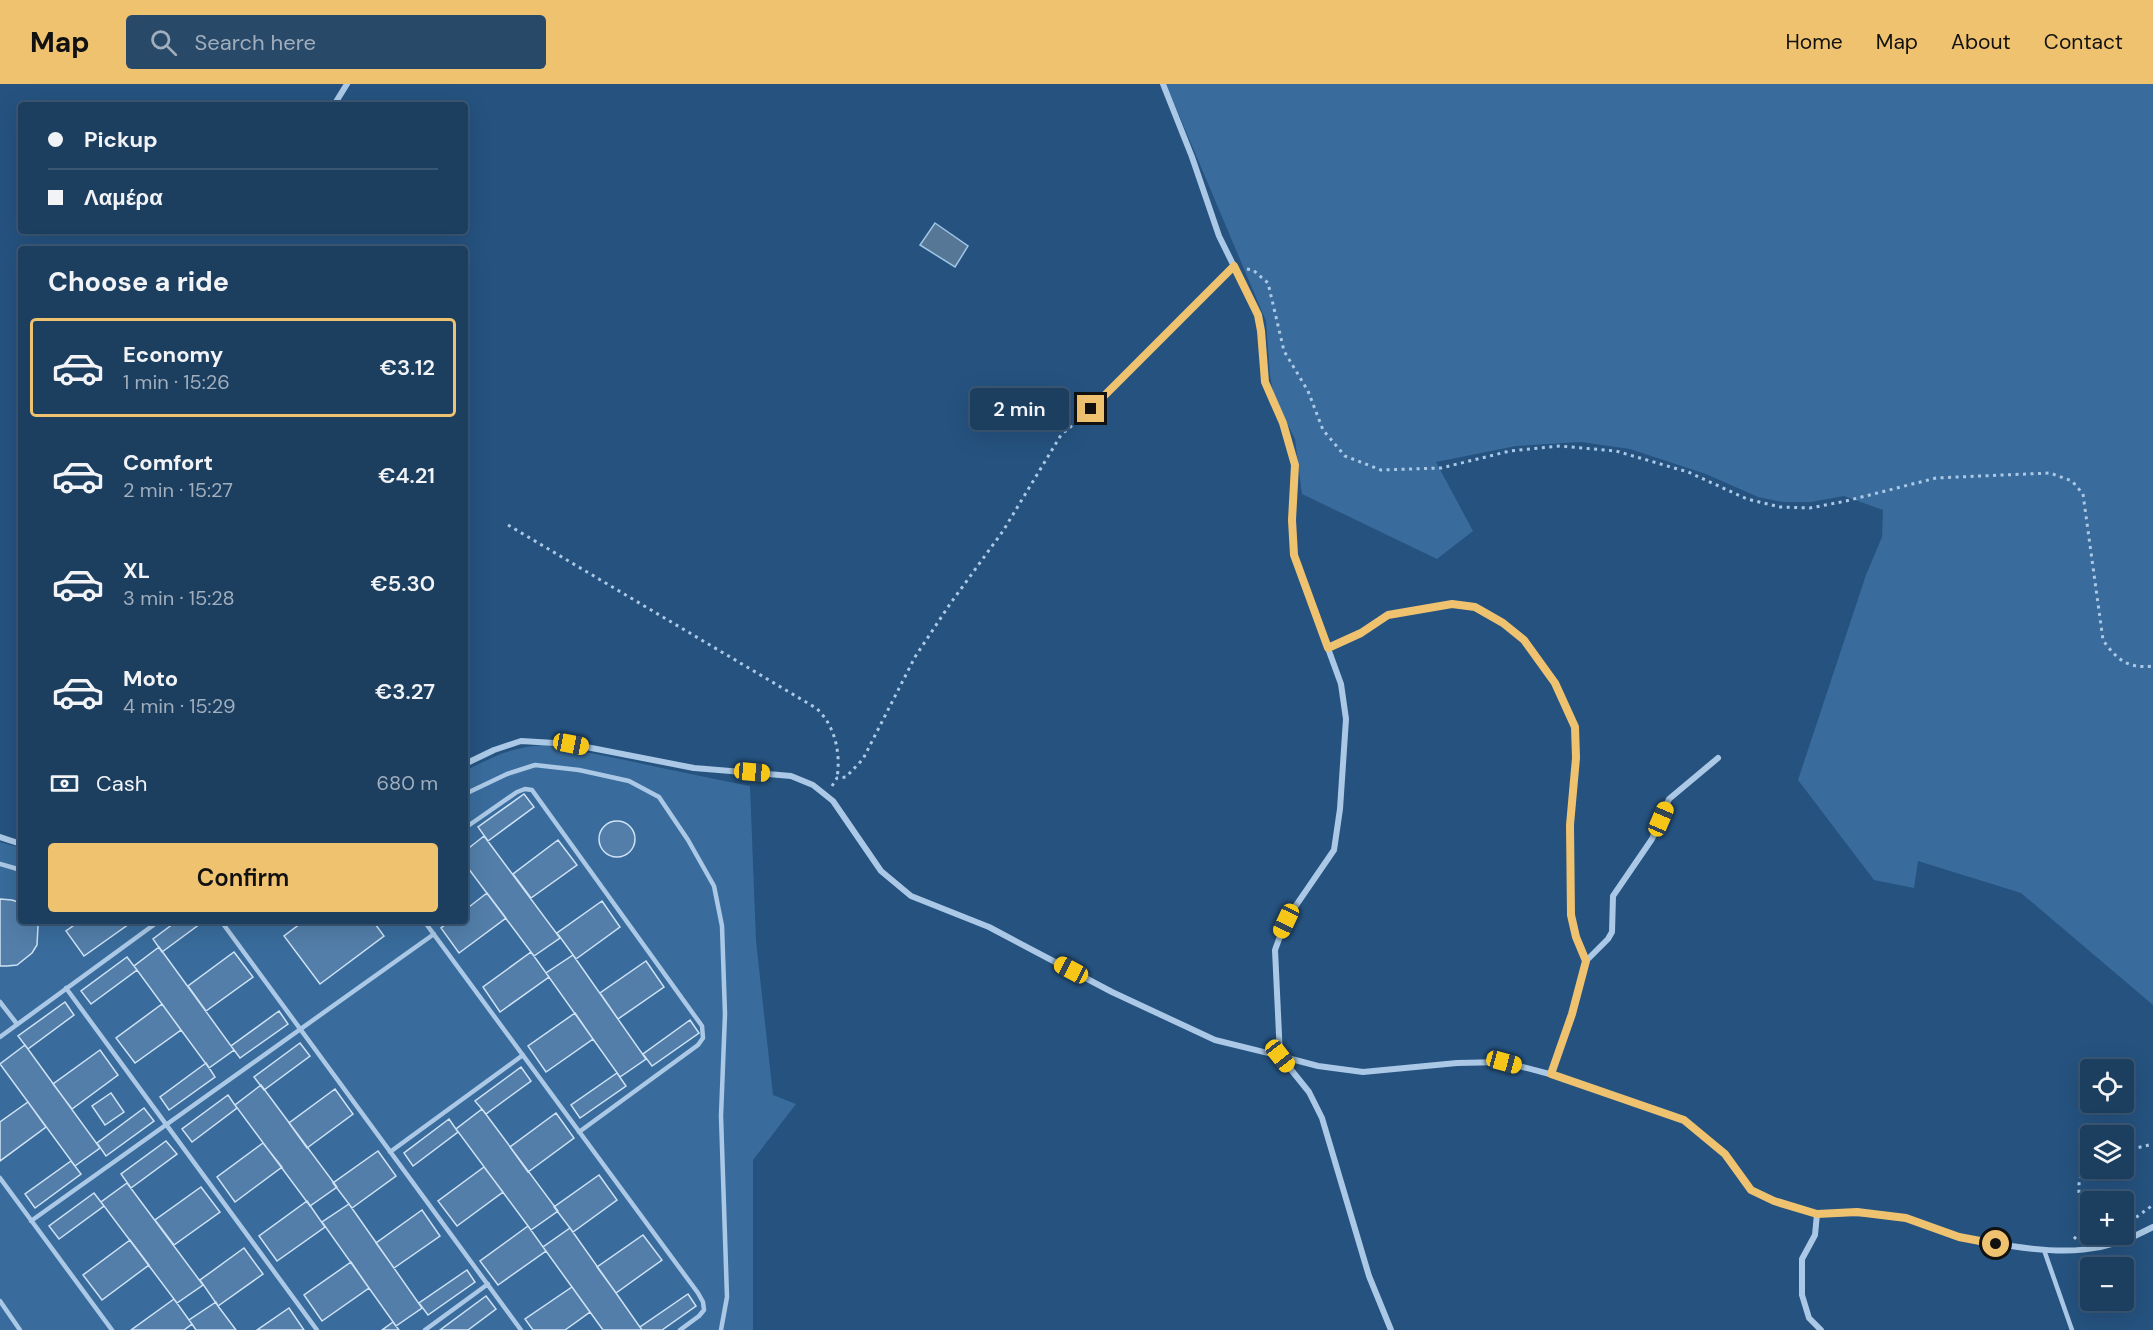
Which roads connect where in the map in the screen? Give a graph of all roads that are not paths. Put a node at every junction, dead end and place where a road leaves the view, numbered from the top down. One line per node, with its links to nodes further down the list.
1 (347, 84): 3 (street)
2 (1163, 84): 4 (street)
3 (336, 102)
4 (1234, 266): 5 (street); 6 (street)
5 (1091, 409)
6 (1328, 648): 19 (street); 26 (street)
7 (1718, 758): 19 (street)
8 (468, 763): 26 (street)
9 (468, 793): 44 (lane)
10 (468, 826): 29 (lane)
11 (0, 837): 12 (street)
12 (18, 843)
13 (0, 864): 14 (lane)
14 (18, 869)
15 (155, 924): 20 (lane)
16 (223, 924): 23 (lane)
17 (426, 924): 18 (lane)
18 (434, 934): 23 (lane); 25 (lane)
19 (1586, 961): 27 (street)
20 (66, 988): 22 (lane); 28 (lane)
21 (0, 1002): 22 (lane)
22 (16, 1024): 24 (lane)
23 (300, 1030): 28 (lane); 30 (lane)
24 (0, 1036)
25 (523, 1055): 29 (lane); 30 (lane)
26 (1280, 1056): 27 (street); 45 (street)
27 (1551, 1074): 32 (street)
28 (166, 1125): 33 (lane); 40 (lane)
29 (579, 1132): 43 (lane)
30 (390, 1152): 36 (lane)
31 (0, 1178): 33 (lane)
32 (1817, 1214): 35 (street); 46 (street)
33 (31, 1221): 39 (lane)
34 (2153, 1227): 35 (street)
35 (2044, 1250): 47 (lane)
36 (488, 1284): 41 (lane); 42 (lane)
37 (0, 1302): 38 (lane)
38 (20, 1330)
39 (112, 1330)
40 (316, 1330)
41 (425, 1330)
42 (521, 1330)
43 (680, 1330)
44 (721, 1330)
45 (1391, 1330)
46 (1821, 1330)
47 (2072, 1330)

